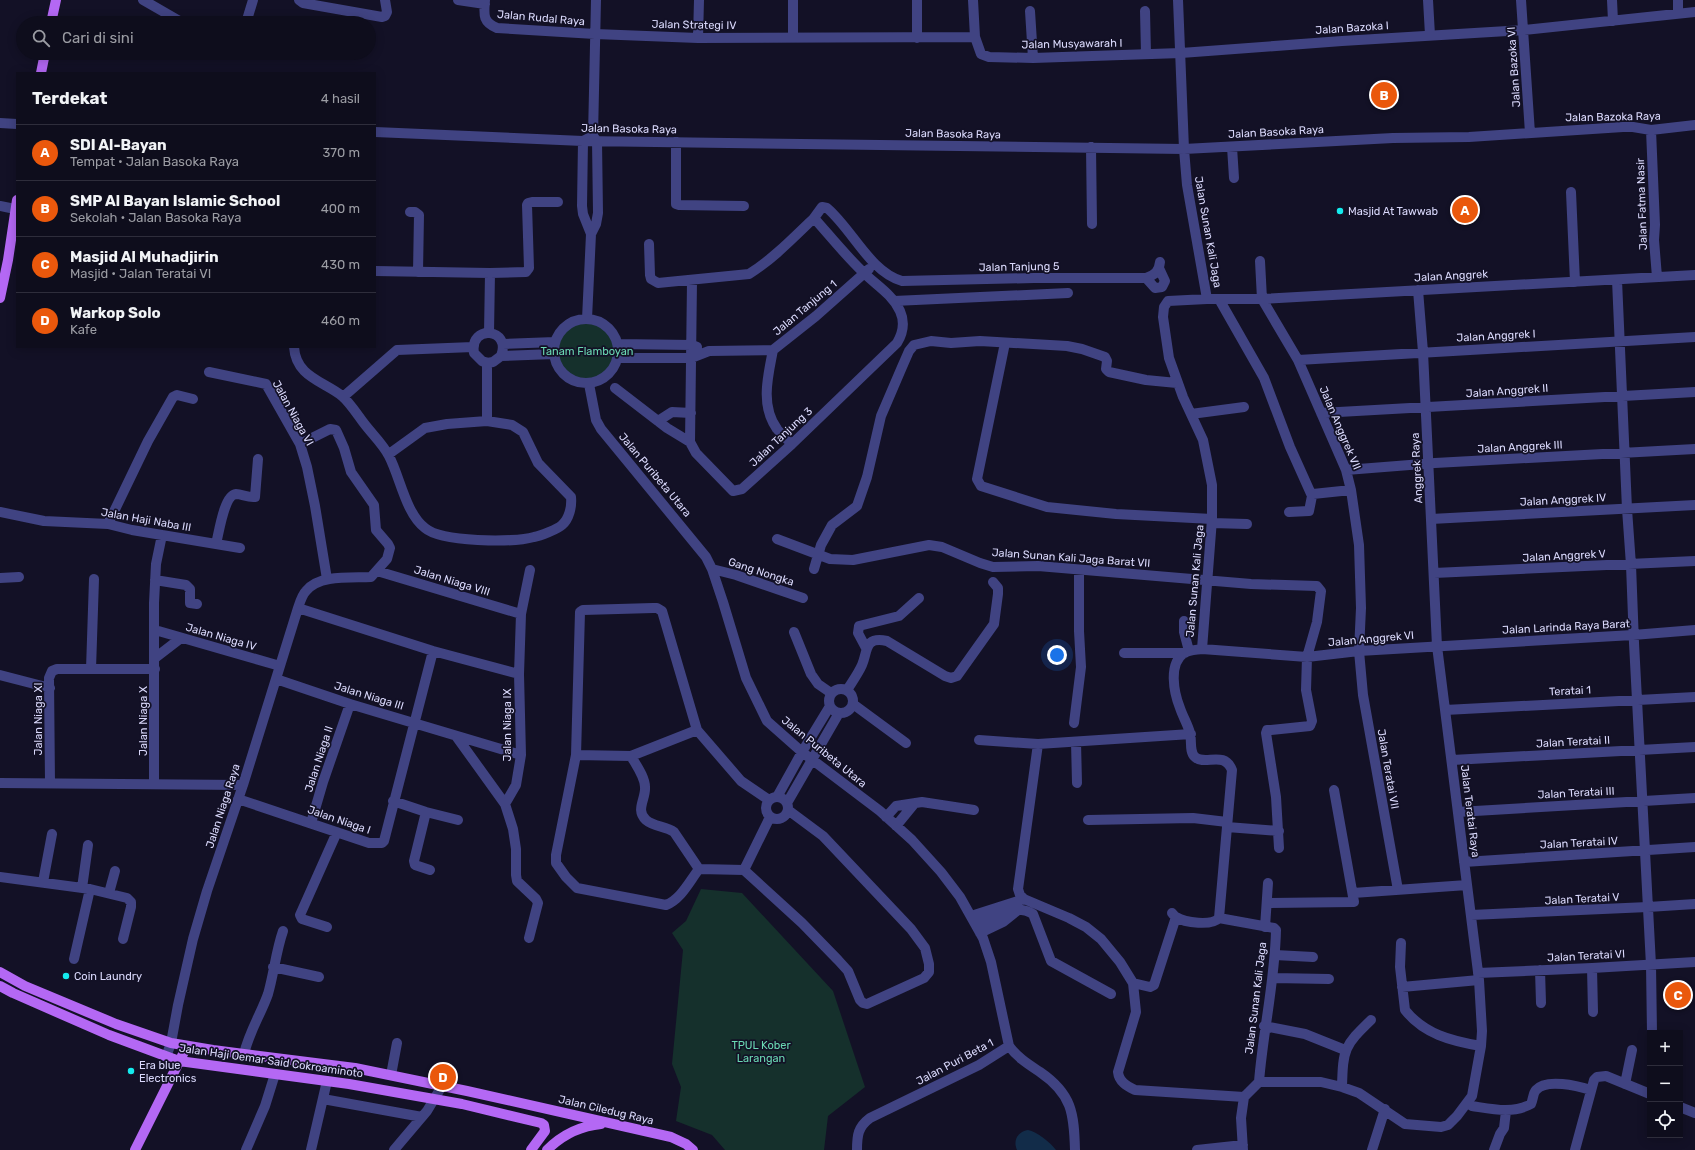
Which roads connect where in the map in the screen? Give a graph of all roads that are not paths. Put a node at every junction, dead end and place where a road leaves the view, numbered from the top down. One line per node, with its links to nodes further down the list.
1 (56, 0): 22 (main road)
2 (143, 0): 23 (street)
3 (252, 0): 24 (street)
4 (298, 0): 5 (street)
5 (385, 0)
6 (458, 0): 17 (street)
7 (596, 0): 27 (street)
8 (699, 0): 29 (street)
9 (794, 0): 30 (street)
10 (917, 0): 31 (street)
11 (973, 0): 32 (street)
12 (1178, 0): 33 (street, Jalan Sunan Kali Jaga)
13 (1428, 0): 28 (street)
14 (1521, 0): 26 (street, Jalan Bazoka VI)
15 (1612, 0): 25 (street)
16 (1678, 0): 21 (street)
17 (485, 2): 27 (street, Jalan Rudal Raya)
18 (1030, 12): 35 (street)
19 (1145, 12): 34 (street)
20 (1695, 12): 21 (street, Jalan Bazoka I)
21 (1678, 13): 25 (street, Jalan Bazoka I)
22 (53, 16)
23 (171, 16)
24 (248, 16)
25 (1613, 21): 26 (street, Jalan Bazoka I)
26 (1524, 30): 28 (street, Jalan Bazoka I); 43 (street, Jalan Bazoka VI)
27 (595, 34): 29 (street, Jalan Strategi IV); 44 (street)
28 (1430, 35): 33 (street, Jalan Bazoka I)
29 (698, 38): 30 (street, Jalan Strategi IV)
30 (793, 38): 31 (street, Jalan Strategi IV)
31 (917, 38): 32 (street, Jalan Strategi IV)
32 (975, 38): 35 (street, Jalan Musyawarah I)
33 (1181, 53): 34 (street, Jalan Musyawarah I); 49 (street, Jalan Sunan Kali Jaga)
34 (1146, 54): 35 (street, Jalan Musyawarah I)
35 (1033, 58)
36 (44, 60): 37 (main road)
37 (41, 72)
38 (0, 123): 39 (street)
39 (16, 124)
40 (1695, 125): 41 (street, Jalan Bazoka Raya)
41 (1651, 130): 43 (street, Jalan Bazoka Raya); 70 (street, Jalan Fatma Nasir)
42 (376, 132): 45 (street, Jalan Basoka Raya)
43 (1530, 133): 48 (street, Jalan Basoka Raya)
44 (594, 135): 45 (street, Jalan Basoka Raya); 46 (street, Jalan Basoka Raya); 52 (street)
45 (582, 141): 51 (street)
46 (676, 142): 47 (street, Jalan Basoka Raya); 57 (street)
47 (1091, 147): 49 (street, Jalan Basoka Raya); 60 (street)
48 (1232, 147): 49 (street, Jalan Basoka Raya); 50 (street)
49 (1184, 149): 80 (street, Jalan Sunan Kali Jaga)
50 (1234, 178)
51 (582, 192): 52 (street); 61 (street)
52 (597, 192): 61 (street)
53 (1571, 192): 75 (street)
54 (558, 202): 67 (street)
55 (16, 205): 56 (street); 79 (main road)
56 (0, 206)
57 (744, 206)
58 (410, 212): 66 (street)
59 (814, 218): 64 (street, Jalan Tanjung 5); 68 (street, Jalan Tanjung 3); 74 (street)
60 (1092, 224)
61 (591, 234): 84 (street)
62 (649, 244): 74 (street)
63 (1260, 261): 82 (street)
64 (874, 264): 68 (street, Jalan Tanjung 1); 71 (street, Jalan Tanjung 5)
65 (376, 271): 66 (street)
66 (418, 272): 67 (street)
67 (490, 273): 85 (street)
68 (864, 274): 83 (street, Jalan Tanjung 3); 95 (street, Jalan Tanjung 1)
69 (1695, 275): 70 (street, Jalan Anggrek)
70 (1657, 277): 73 (street, Jalan Anggrek)
71 (1037, 278): 72 (street, Jalan Tanjung 5); 78 (street)
72 (1146, 278): 72 (street)
73 (1617, 280): 75 (street, Jalan Anggrek); 87 (street)
74 (692, 281): 92 (street)
75 (1575, 282): 76 (street, Jalan Anggrek)
76 (1418, 290): 82 (street, Jalan Anggrek); 97 (street, Anggrek Raya)
77 (1068, 293): 78 (street)
78 (1037, 294): 83 (street)
79 (0, 298)
80 (1207, 299): 81 (street, Jalan Anggrek); 105 (street, Jalan Sunan Kali Jaga)
81 (1219, 299): 82 (street, Jalan Anggrek); 129 (street)
82 (1262, 299): 102 (street, Jalan Anggrek VII)
83 (894, 301): 121 (street, Jalan Tanjung 3)
84 (587, 319): 88 (street); 91 (street)
85 (490, 333): 90 (street); 93 (street)
86 (1695, 337): 87 (street, Jalan Anggrek I)
87 (1620, 340): 97 (street, Jalan Anggrek I); 109 (street)
88 (555, 342): 90 (street); 98 (street)
89 (1005, 343): 105 (street); 135 (street); 142 (street)
90 (503, 344): 99 (street)
91 (618, 344): 92 (street); 100 (street)
92 (692, 345): 96 (street); 101 (street)
93 (473, 347): 103 (street); 110 (street)
94 (294, 348): 110 (street)
95 (773, 350): 96 (street, Jalan Tanjung 1); 121 (street)
96 (709, 351): 101 (street)
97 (1423, 352): 102 (street, Jalan Anggrek I); 113 (street, Anggrek Raya)
98 (554, 354): 99 (street); 106 (street)
99 (501, 356): 103 (street)
100 (618, 358): 101 (street); 106 (street)
101 (691, 358): 115 (street)
102 (1298, 360): 114 (street, Jalan Anggrek VII)
103 (488, 363): 117 (street)
104 (209, 372): 120 (street, Jalan Niaga VI)
105 (1177, 382): 116 (street, Jalan Sunan Kali Jaga)
106 (589, 384): 146 (street, Jalan Puribeta Utara)
107 (615, 388): 118 (street)
108 (1695, 392): 109 (street, Jalan Anggrek II)
109 (1623, 396): 113 (street, Jalan Anggrek II); 124 (street)
110 (343, 397): 123 (street)
111 (193, 399): 136 (street)
112 (1244, 407): 116 (street)
113 (1426, 407): 114 (street, Jalan Anggrek II); 126 (street, Anggrek Raya)
114 (1321, 412): 127 (street, Jalan Anggrek VII)
115 (691, 413): 118 (street); 119 (street)
116 (1191, 414): 135 (street, Jalan Sunan Kali Jaga)
117 (487, 421): 123 (street); 123 (street)
118 (658, 421): 119 (street)
119 (690, 442): 121 (street, Jalan Tanjung 3)
120 (300, 444): 149 (street); 154 (street, Jalan Niaga VI)
121 (792, 444)
122 (1695, 449): 124 (street, Jalan Anggrek III)
123 (389, 454)
124 (1624, 454): 126 (street, Jalan Anggrek III); 131 (street)
125 (258, 459): 140 (street)
126 (1429, 464): 127 (street, Jalan Anggrek III); 134 (street, Anggrek Raya)
127 (1346, 470): 128 (street, Jalan Anggrek VII)
128 (1351, 490): 129 (street); 173 (street, Jalan Anggrek VII)
129 (1312, 496): 133 (street)
130 (1695, 505): 131 (street, Jalan Anggrek IV)
131 (1627, 509): 134 (street, Jalan Anggrek IV); 144 (street)
132 (0, 512): 136 (street, Jalan Haji Naba III)
133 (1289, 512)
134 (1431, 519): 150 (street, Anggrek Raya)
135 (1212, 521): 137 (street); 156 (street, Jalan Sunan Kali Jaga)
136 (108, 524): 138 (street, Jalan Haji Naba III)
137 (1247, 524)
138 (162, 535): 140 (street, Jalan Haji Naba III); 155 (street, Jalan Niaga X)
139 (777, 539): 142 (street, Jalan Sunan Kali Jaga Barat VII)
140 (216, 544): 141 (street, Jalan Haji Naba III)
141 (240, 548)
142 (817, 554): 145 (street); 148 (street, Jalan Sunan Kali Jaga Barat VII)
143 (1695, 561): 144 (street, Jalan Anggrek V)
144 (1631, 565): 150 (street, Jalan Anggrek V); 167 (street)
145 (814, 568)
146 (712, 569): 158 (street, Gang Nongka); 205 (street, Jalan Puribeta Utara)
147 (530, 570): 162 (street, Jalan Niaga IX)
148 (1079, 570): 156 (street, Jalan Sunan Kali Jaga Barat VII); 195 (street)
149 (377, 571): 154 (street); 162 (street, Jalan Niaga VIII)
150 (1434, 573): 169 (street, Anggrek Raya)
151 (20, 577): 152 (street)
152 (0, 578)
153 (94, 579): 179 (street)
154 (327, 579): 161 (street, Jalan Niaga Raya)
155 (155, 580): 160 (street); 164 (street, Jalan Niaga X)
156 (1208, 580): 171 (street, Jalan Sunan Kali Jaga); 176 (street, Jalan Sunan Kali Jaga Barat VII)
157 (993, 582): 170 (street)
158 (803, 598)
159 (919, 598): 170 (street)
160 (197, 604)
161 (298, 608): 172 (street); 178 (street, Jalan Niaga Raya)
162 (521, 614): 181 (street, Jalan Niaga IX)
163 (1184, 621): 174 (street)
164 (155, 630): 168 (street, Jalan Niaga IV); 177 (street, Jalan Niaga X)
165 (1695, 630): 167 (street, Jalan Larinda Raya Barat)
166 (794, 632): 186 (street)
167 (1633, 635): 169 (street, Jalan Larinda Raya Barat); 188 (street)
168 (181, 638): 177 (street); 178 (street, Jalan Niaga IV)
169 (1437, 646): 173 (street, Jalan Anggrek VI); 192 (street, Jalan Teratai Raya)
170 (866, 648): 185 (street)
171 (1202, 649): 174 (street, Jalan Sunan Kali Jaga); 176 (street, Jalan Anggrek VI)
172 (433, 651): 181 (street); 194 (street, Jalan Niaga I)
173 (1359, 651): 176 (street, Jalan Anggrek VI); 252 (street, Jalan Teratai VII)
174 (1187, 652): 175 (street); 197 (street, Jalan Sunan Kali Jaga)
175 (1124, 653)
176 (1307, 657): 235 (street)
177 (155, 658): 180 (street, Jalan Niaga X)
178 (280, 666): 183 (street, Jalan Niaga Raya)
179 (91, 669): 180 (street, Jalan Niaga XI); 184 (street, Jalan Niaga XI)
180 (155, 669): 213 (street, Jalan Niaga X)
181 (519, 674): 206 (street, Jalan Niaga IX)
182 (0, 675): 184 (street)
183 (276, 679): 189 (street, Jalan Niaga III); 215 (street, Jalan Niaga Raya)
184 (50, 688): 212 (street, Jalan Niaga XI)
185 (847, 690): 186 (street); 190 (street)
186 (831, 693): 191 (street)
187 (1695, 697): 188 (street, Teratai 1)
188 (1636, 700): 192 (street, Teratai 1); 204 (street)
189 (350, 704): 194 (street, Jalan Niaga III); 232 (street, Jalan Niaga II)
190 (853, 704): 193 (street); 201 (street)
191 (830, 706): 193 (street); 205 (street)
192 (1445, 710): 210 (street, Jalan Teratai Raya)
193 (839, 713): 209 (street)
194 (414, 722): 198 (street, Jalan Niaga III); 221 (street, Jalan Niaga I)
195 (1074, 723)
196 (697, 730): 207 (street); 208 (street); 217 (street)
197 (1191, 734): 200 (street); 233 (street, Jalan Sunan Kali Jaga)
198 (456, 736): 206 (street, Jalan Niaga III); 222 (street)
199 (979, 740): 202 (street)
200 (1076, 742): 202 (street); 214 (street)
201 (906, 743)
202 (1038, 744): 255 (street)
203 (1695, 747): 204 (street, Jalan Teratai II)
204 (1639, 749): 210 (street, Jalan Teratai II); 220 (street)
205 (802, 752): 209 (street, Jalan Puribeta Utara); 217 (street)
206 (521, 755): 222 (street, Jalan Niaga IX)
207 (576, 755): 208 (street); 243 (street)
208 (632, 756): 243 (street)
209 (812, 758): 224 (street); 229 (street, Jalan Puribeta Utara)
210 (1452, 760): 227 (street, Jalan Teratai Raya)
211 (0, 782): 212 (street)
212 (50, 782): 213 (street)
213 (154, 783): 215 (street)
214 (1077, 783)
215 (243, 785): 219 (street, Jalan Niaga Raya)
216 (1334, 790): 254 (street)
217 (773, 798): 224 (street); 228 (street)
218 (1695, 798): 220 (street, Jalan Teratai III)
219 (238, 799): 232 (street, Jalan Niaga I); 290 (street, Jalan Niaga Raya)
220 (1642, 801): 227 (street, Jalan Teratai III); 241 (street)
221 (393, 802): 226 (street); 236 (street, Jalan Niaga I)
222 (505, 804): 265 (street)
223 (914, 804): 225 (street); 229 (street); 234 (street)
224 (787, 806): 228 (street); 245 (street)
225 (974, 810)
226 (426, 812): 230 (street); 244 (street)
227 (1458, 812): 242 (street, Jalan Teratai Raya)
228 (770, 817): 245 (street)
229 (886, 817): 234 (street, Jalan Puribeta Utara)
230 (458, 820)
231 (1088, 820): 233 (street)
232 (311, 823): 236 (street, Jalan Niaga I)
233 (1227, 824): 235 (street); 260 (street, Jalan Sunan Kali Jaga)
234 (896, 826): 261 (street, Jalan Puribeta Utara)
235 (1279, 831): 240 (street)
236 (337, 832): 262 (street)
237 (52, 834): 248 (street)
238 (88, 845): 251 (street)
239 (1695, 847): 241 (street, Jalan Teratai IV)
240 (1279, 848)
241 (1645, 851): 242 (street, Jalan Teratai IV); 258 (street)
242 (1464, 862): 250 (street, Jalan Teratai Raya)
243 (698, 869): 245 (street)
244 (430, 870)
245 (744, 870)
246 (115, 871): 253 (street)
247 (0, 877): 248 (street)
248 (43, 882): 251 (street)
249 (1268, 883): 256 (street)
250 (1467, 884): 252 (street); 259 (street, Jalan Teratai Raya)
251 (86, 888): 253 (street); 270 (street)
252 (1398, 890): 254 (street)
253 (109, 893): 266 (street)
254 (1353, 893): 256 (street)
255 (1024, 899): 261 (street); 281 (street)
256 (1267, 904): 263 (street)
257 (1695, 904): 258 (street, Jalan Teratai V)
258 (1648, 908): 259 (street, Jalan Teratai V); 272 (street)
259 (1471, 915): 277 (street, Jalan Teratai Raya)
260 (1219, 918): 263 (street, Jalan Sunan Kali Jaga); 281 (street)
261 (976, 925): 284 (street); 293 (street, Jalan Puribeta Utara)
262 (327, 927)
263 (1265, 927): 268 (street, Jalan Sunan Kali Jaga)
264 (283, 931): 273 (street)
265 (529, 938)
266 (123, 939)
267 (1400, 943): 283 (street)
268 (1275, 955): 269 (street); 279 (street, Jalan Sunan Kali Jaga)
269 (1313, 957)
270 (74, 959)
271 (1695, 962): 272 (street, Jalan Teratai VI)
272 (1651, 965): 274 (street, Jalan Teratai VI); 289 (street)
273 (273, 967): 278 (street); 297 (street)
274 (1592, 968): 275 (street, Jalan Teratai VI); 286 (street)
275 (1540, 970): 277 (street, Jalan Teratai VI); 285 (street)
276 (0, 972): 290 (main road, Jalan Haji Oemar Said Cokroaminoto)
277 (1479, 976): 283 (street, Jalan Teratai VI); 294 (street, Jalan Teratai Raya)
278 (319, 977)
279 (1273, 978): 280 (street); 288 (street, Jalan Sunan Kali Jaga)
280 (1329, 979)
281 (1133, 984): 309 (street)
282 (0, 986): 298 (main road, Jalan Haji Oemar Said Cokroaminoto)
283 (1402, 987): 294 (street)
284 (1110, 994)
285 (1541, 1003)
286 (1593, 1012)
287 (1371, 1020): 295 (street)
288 (1264, 1026): 295 (street); 303 (street, Jalan Sunan Kali Jaga)
289 (1652, 1030)
290 (171, 1042): 292 (main road, Jalan Haji Oemar Said Cokroaminoto); 298 (street, Jalan Niaga Raya)
291 (397, 1043): 301 (street)
292 (187, 1046): 297 (main road, Jalan Haji Oemar Said Cokroaminoto); 299 (main road)
293 (1009, 1046): 328 (street, Jalan Puri Beta 1); 329 (street, Jalan Puri Beta 1)
294 (1481, 1046): 313 (street, Jalan Teratai Raya)
295 (1345, 1050): 306 (street)
296 (1632, 1050): 304 (street)
297 (244, 1054): 301 (main road, Jalan Haji Oemar Said Cokroaminoto)
298 (166, 1057): 299 (main road, Jalan Haji Oemar Said Cokroaminoto)
299 (179, 1062): 300 (main road, Jalan Haji Oemar Said Cokroaminoto); 321 (main road)
300 (275, 1074): 302 (main road, Jalan Haji Oemar Said Cokroaminoto); 322 (street)
301 (391, 1075): 305 (main road, Jalan Haji Oemar Said Cokroaminoto)
302 (327, 1081): 310 (street); 311 (main road, Jalan Haji Oemar Said Cokroaminoto)
303 (1259, 1082): 306 (street); 309 (street)
304 (1625, 1084): 307 (street); 308 (street)
305 (442, 1086): 311 (street); 312 (main road, Jalan Haji Oemar Said Cokroaminoto)
306 (1342, 1087): 315 (street)
307 (1591, 1090): 316 (street); 333 (street)
308 (1647, 1093)
309 (1244, 1097): 320 (street)
310 (323, 1099): 318 (street); 323 (street)
311 (433, 1100): 318 (street); 325 (main road, Jalan Haji Oemar Said Cokroaminoto)
312 (510, 1101): 319 (main road, Jalan Ciledug Raya)
313 (1467, 1103): 315 (street, Jalan Teratai Raya); 316 (street)
314 (1683, 1108): 317 (street)
315 (1385, 1109): 331 (street)
316 (1506, 1111): 332 (street)
317 (1695, 1113)
318 (422, 1117): 324 (street)
319 (612, 1124): 326 (main road); 327 (main road, Jalan Ciledug Raya)
320 (1243, 1148): 330 (street)
321 (135, 1150)
322 (246, 1150)
323 (312, 1150)
324 (394, 1150)
325 (531, 1150)
326 (547, 1150)
327 (693, 1150)
328 (858, 1150)
329 (1075, 1150)
330 (1197, 1150)
331 (1372, 1150)
332 (1494, 1150)
333 (1575, 1150)

